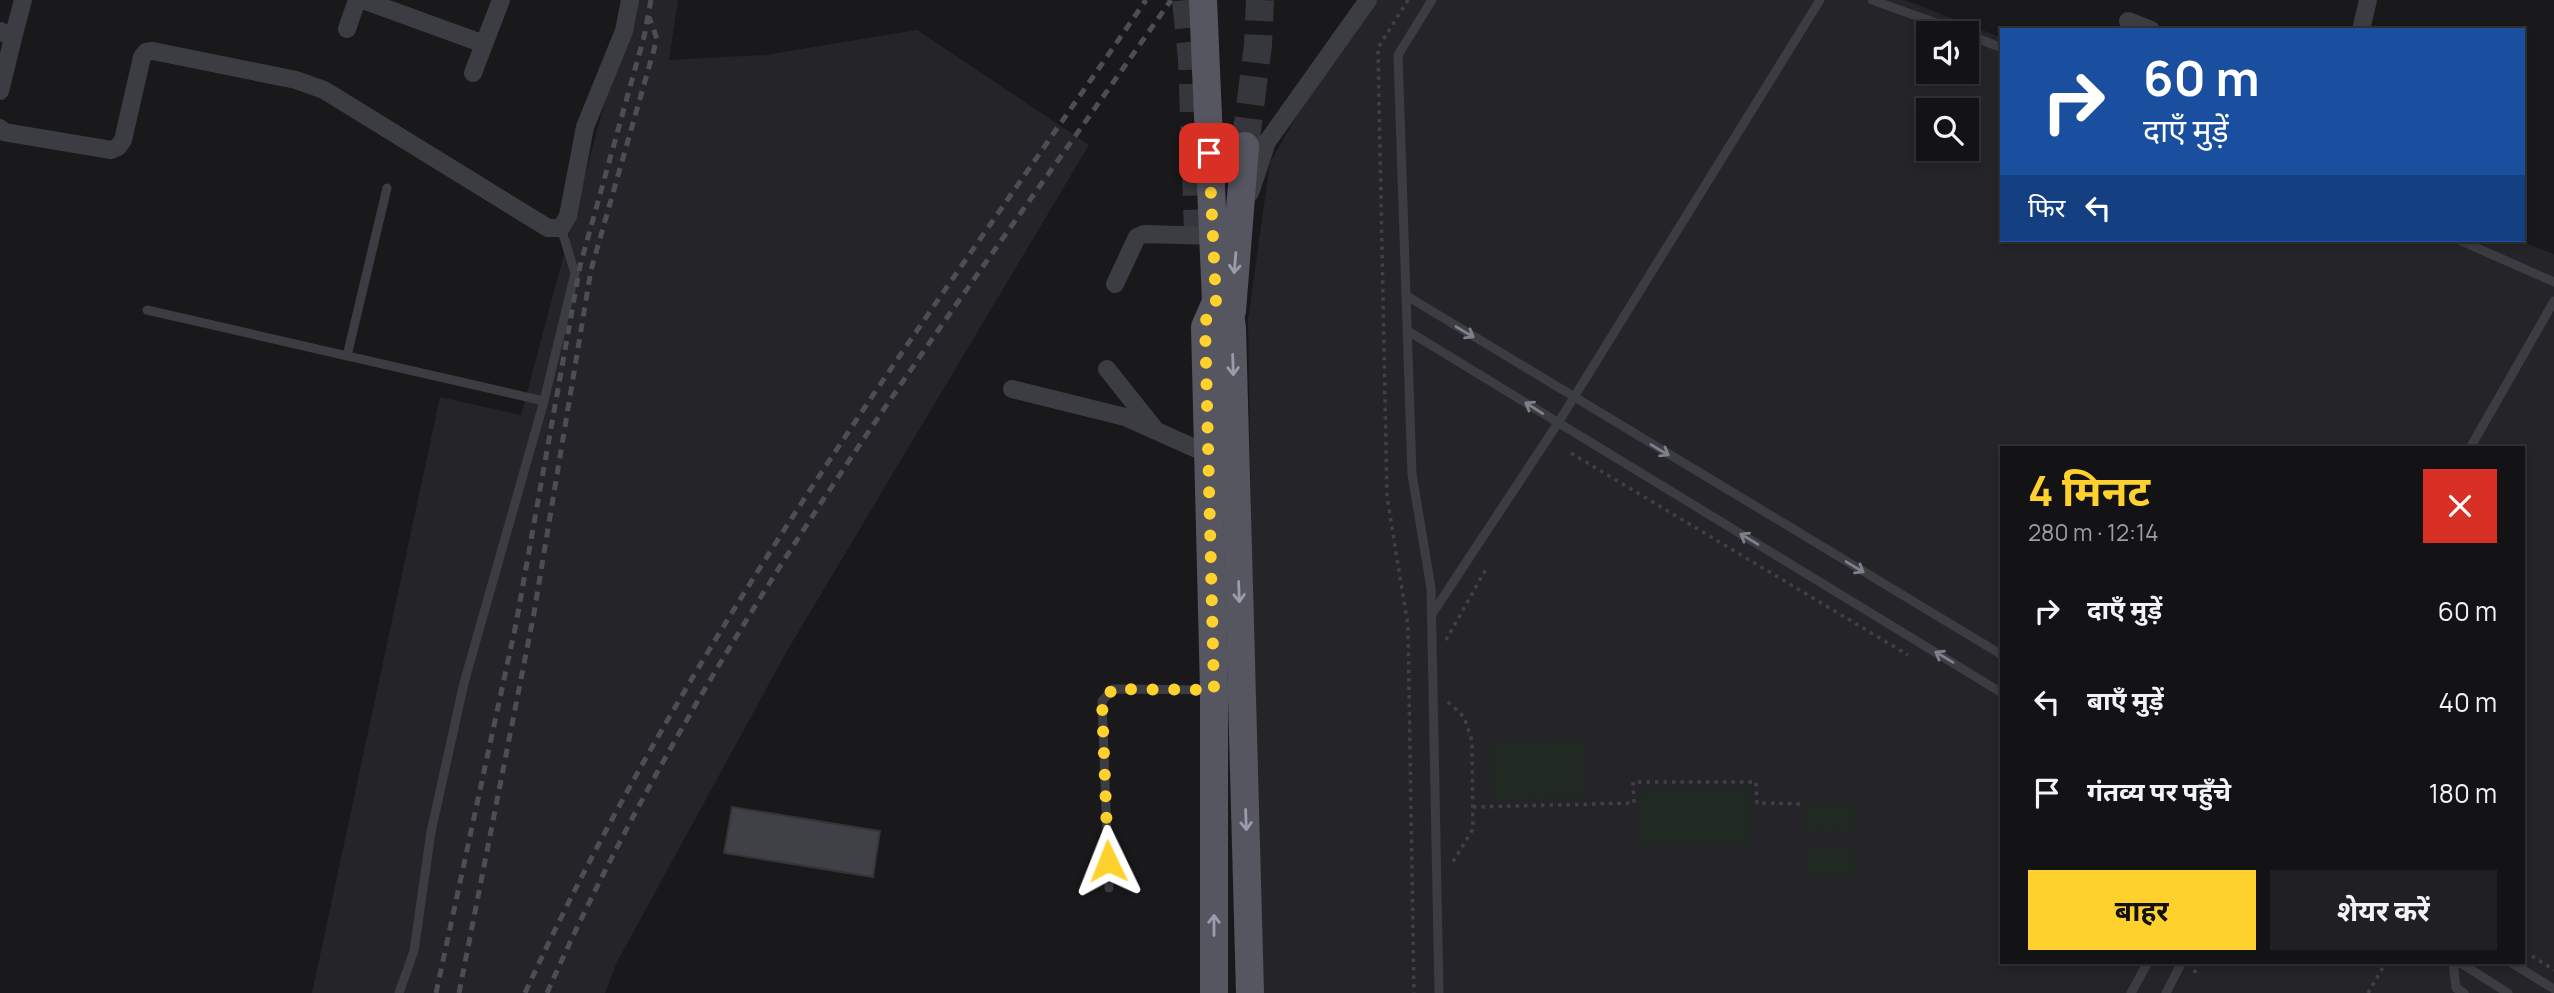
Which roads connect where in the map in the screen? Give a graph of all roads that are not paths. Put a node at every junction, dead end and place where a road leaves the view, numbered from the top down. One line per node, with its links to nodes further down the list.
1 (23, 0): 16 (street)
2 (360, 0): 15 (street); 18 (street)
3 (501, 0): 18 (street)
4 (630, 0): 25 (street)
5 (1203, 0): 26 (main road)
6 (1368, 0): 26 (street)
7 (1432, 0): 30 (lane)
8 (1820, 0): 38 (lane)
9 (1872, 0): 12 (lane)
10 (2368, 0): 14 (street)
11 (2128, 20): 13 (street)
12 (1930, 21)
13 (2146, 28)
14 (2361, 28)
15 (346, 29)
16 (6, 34): 21 (street)
17 (1979, 39): 19 (lane)
18 (484, 44): 20 (street)
19 (2000, 47)
20 (473, 73)
21 (0, 91)
22 (0, 128): 25 (street)
23 (1245, 146): 26 (main road)
24 (387, 188): 35 (lane)
25 (561, 228): 39 (lane)
26 (1212, 233): 29 (street); 33 (main road); 33 (main road, one-way to 33)
27 (2464, 242): 28 (lane)
28 (2554, 282)
29 (1115, 284)
30 (1407, 296): 34 (lane); 38 (lane, one-way to 38)
31 (2554, 301): 42 (lane)
32 (147, 310): 35 (lane)
33 (1217, 315): 43 (main road); 54 (main road, one-way to 54)
34 (1408, 331): 40 (lane, one-way to 34); 44 (lane)
35 (347, 356): 39 (lane)
36 (1107, 369): 41 (street)
37 (1012, 389): 41 (street)
38 (1572, 397): 40 (lane); 45 (lane, one-way to 45)
39 (544, 401): 56 (lane)
40 (1558, 423): 44 (lane); 47 (lane, one-way to 40)
41 (1156, 430): 43 (street)
42 (2471, 446)
43 (1208, 454): 46 (main road)
44 (1432, 614): 57 (lane)
45 (2000, 654)
46 (1214, 690): 48 (lane); 54 (main road, one-way to 46)
47 (2000, 692)
48 (1109, 888)
49 (2147, 964): 58 (lane)
50 (2181, 964): 59 (lane)
51 (2456, 964): 60 (lane)
52 (2459, 964): 61 (lane)
53 (2513, 964): 55 (lane)
54 (1232, 987)
55 (2554, 989)
56 (400, 993)
57 (1439, 993)
58 (2131, 993)
59 (2166, 993)
60 (2464, 993)
61 (2508, 993)

